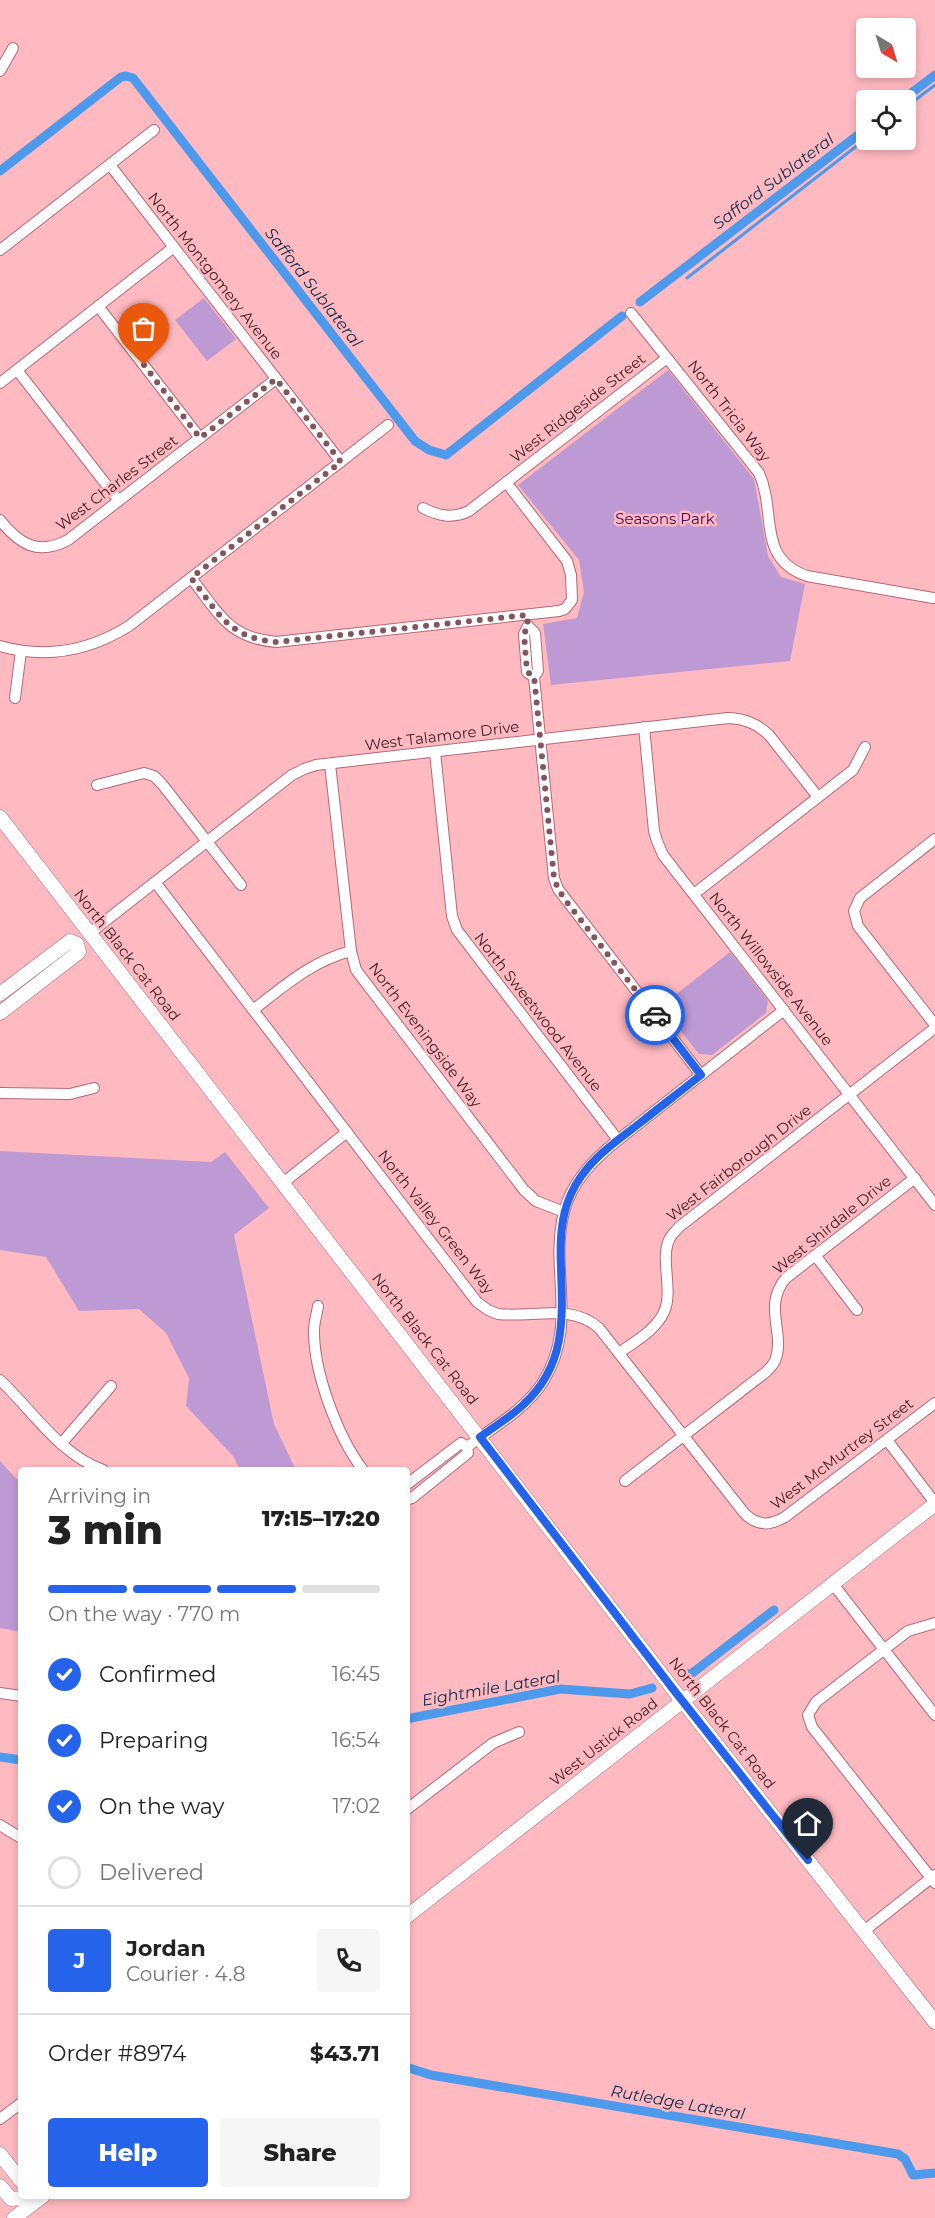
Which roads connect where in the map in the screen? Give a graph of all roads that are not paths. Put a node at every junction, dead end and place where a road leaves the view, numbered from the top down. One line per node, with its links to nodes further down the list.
1 (13, 48): 2 (street)
2 (0, 71)
3 (154, 130): 4 (street)
4 (110, 165): 5 (street, North Montgomery Avenue); 6 (street)
5 (174, 247): 7 (street); 11 (street, North Montgomery Avenue)
6 (0, 250)
7 (98, 306): 10 (street); 14 (street)
8 (631, 313): 9 (street, North Tricia Way)
9 (667, 358): 16 (street, West Ridgeside Street); 21 (street, North Tricia Way)
10 (17, 370): 12 (street); 17 (street)
11 (276, 379): 14 (street, West Charles Street); 15 (street, North Montgomery Avenue)
12 (0, 383)
13 (388, 425): 15 (street)
14 (200, 438): 17 (street, West Charles Street)
15 (341, 462): 20 (street)
16 (506, 482): 18 (street, West Ridgeside Street); 22 (street)
17 (119, 501): 19 (street, West Charles Street)
18 (423, 508)
19 (0, 521)
20 (191, 578): 22 (street); 24 (street)
21 (933, 598)
22 (528, 620): 27 (street)
23 (0, 646): 24 (street)
24 (21, 651): 25 (street)
25 (15, 698)
26 (644, 727): 27 (street, West Talamore Drive); 32 (street, West Talamore Drive); 38 (street, North Willowside Avenue)
27 (539, 740): 29 (street, West Talamore Drive); 47 (street)
28 (865, 747): 32 (street)
29 (435, 752): 30 (street, West Talamore Drive); 52 (street, North Sweetwood Avenue)
30 (330, 764): 34 (street, West Talamore Drive); 41 (street, North Eveningside Way)
31 (97, 785): 34 (street)
32 (818, 797): 38 (street)
33 (0, 817): 39 (main road, North Black Cat Road)
34 (207, 842): 36 (street, West Talamore Drive); 37 (street)
35 (934, 842): 46 (street)
36 (155, 882): 39 (street, West Talamore Drive); 44 (street, North Valley Green Way)
37 (241, 885)
38 (694, 894): 45 (street, North Willowside Avenue)
39 (90, 933): 40 (main road); 54 (main road, North Black Cat Road)
40 (77, 944): 42 (main road); 43 (main road)
41 (351, 951): 44 (street); 56 (street, North Eveningside Way)
42 (1, 992): 43 (street)
43 (5, 1010)
44 (253, 1010): 51 (street, North Valley Green Way)
45 (784, 1010): 47 (street); 50 (street, North Willowside Avenue)
46 (935, 1027): 50 (street, West Fairborough Drive)
47 (701, 1075): 52 (street)
48 (94, 1088): 49 (street)
49 (0, 1093)
50 (850, 1095): 53 (street, North Willowside Avenue); 61 (street, West Fairborough Drive)
51 (347, 1132): 54 (street); 60 (street, North Valley Green Way)
52 (618, 1140): 56 (street)
53 (915, 1178): 55 (street, North Willowside Avenue); 57 (street, West Shirdale Drive)
54 (283, 1183): 66 (main road, North Black Cat Road)
55 (935, 1205)
56 (564, 1212): 60 (street)
57 (815, 1255): 59 (street); 65 (street, West Shirdale Drive)
58 (318, 1306): 71 (street)
59 (857, 1310)
60 (563, 1314): 61 (street, North Valley Green Way); 66 (street)
61 (619, 1353): 65 (street, North Valley Green Way)
62 (0, 1380): 68 (street)
63 (111, 1386): 68 (street)
64 (935, 1402): 67 (street, West McMurtrey Street)
65 (684, 1436): 72 (street, West Shirdale Drive); 76 (street, North Valley Green Way)
66 (480, 1437): 69 (street); 82 (main road, North Black Cat Road)
67 (886, 1440): 75 (street); 76 (street, West McMurtrey Street)
68 (61, 1444): 70 (street)
69 (466, 1447): 73 (street); 74 (street)
70 (97, 1467)
71 (361, 1467)
72 (626, 1481)
73 (410, 1482)
74 (410, 1499)
75 (935, 1503): 77 (main road, West Ustick Road)
76 (765, 1524)
77 (832, 1584): 79 (street); 82 (main road, West Ustick Road)
78 (935, 1623): 79 (street)
79 (884, 1650): 83 (street); 88 (street)
80 (0, 1693): 81 (street)
81 (18, 1695)
82 (683, 1701): 89 (main road, West Ustick Road); 90 (main road, North Black Cat Road)
83 (935, 1715)
84 (519, 1732): 85 (street)
85 (410, 1807)
86 (0, 1825): 87 (street)
87 (18, 1836)
88 (934, 1879): 90 (street)
89 (410, 1914)
90 (864, 1931): 91 (main road, North Black Cat Road)
91 (935, 2022)
92 (18, 2105): 93 (street)
93 (0, 2119)
94 (0, 2154): 95 (main road)
95 (18, 2177)
96 (0, 2186): 97 (main road)
97 (26, 2200): 98 (main road)
98 (14, 2218)

